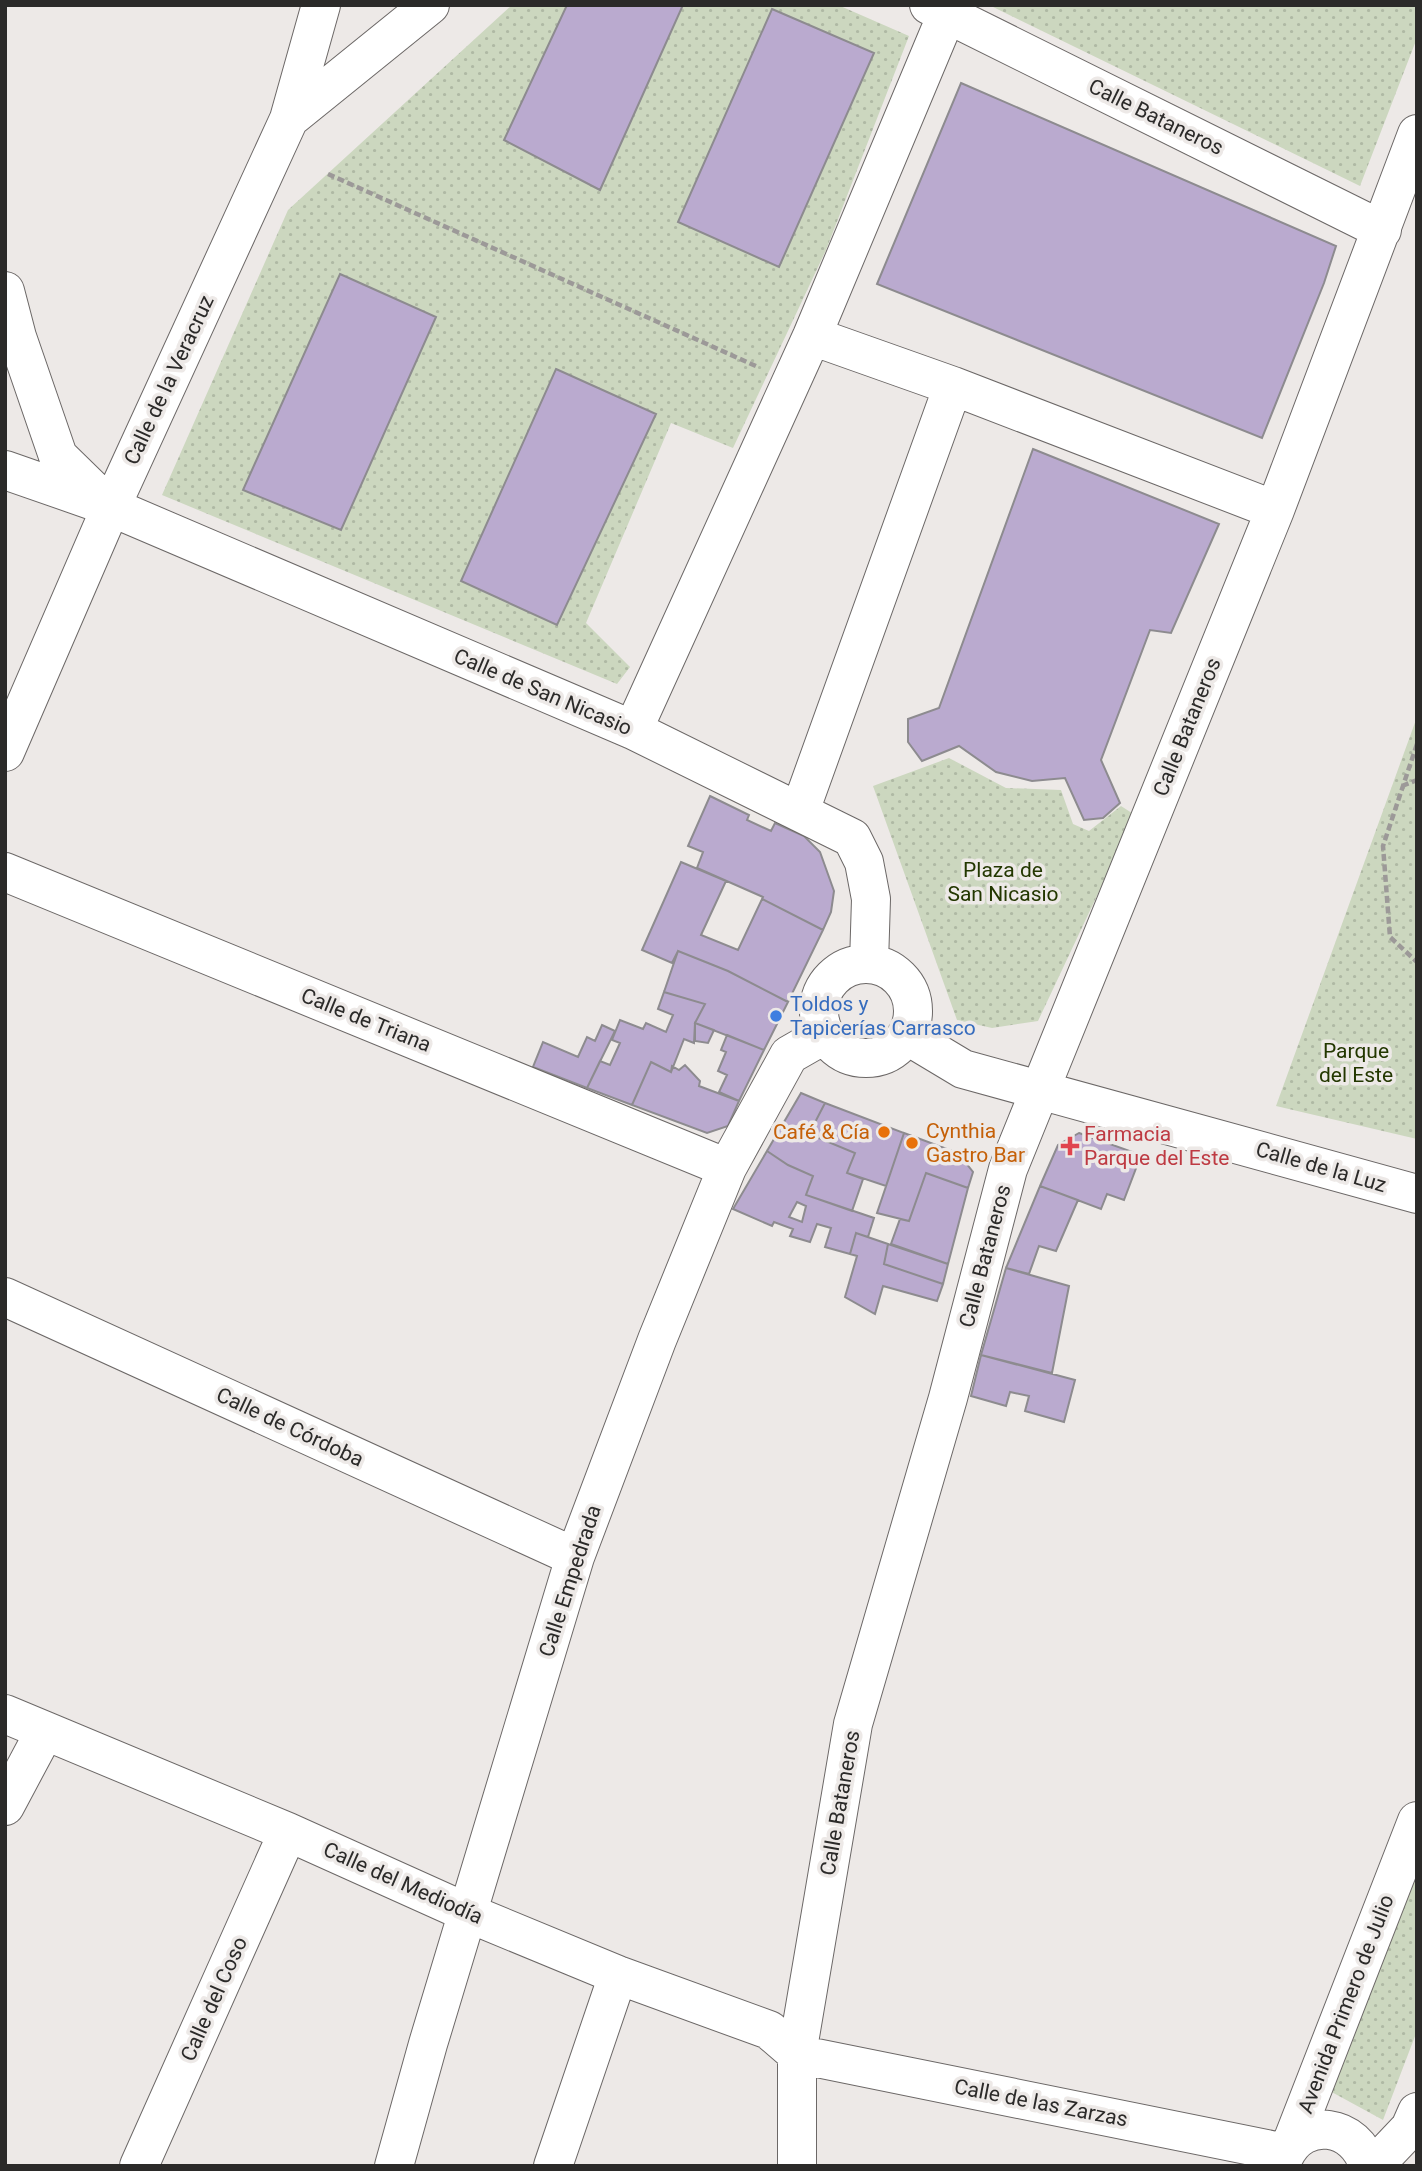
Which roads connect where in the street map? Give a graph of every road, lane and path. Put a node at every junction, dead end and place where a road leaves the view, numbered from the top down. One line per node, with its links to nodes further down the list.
1 (321, 5): 4 (street, Calle de la Veracruz)
2 (430, 5): 4 (street)
3 (938, 10): 7 (street, Calle Bataneros); 9 (street)
4 (289, 119): 13 (street, Calle de la Veracruz)
5 (1417, 134): 7 (street, Calle Bataneros)
6 (328, 174): 10 (path)
7 (1382, 230): 14 (street, Calle Bataneros)
8 (5, 291): 13 (street)
9 (812, 336): 11 (street); 15 (street)
10 (768, 372)
11 (953, 386): 14 (street); 20 (street)
12 (12, 472): 13 (street, Calle de San Nicasio)
13 (111, 507): 15 (street, Calle de San Nicasio); 17 (street, Calle de la Veracruz)
14 (1275, 510): 26 (street, Calle Bataneros)
15 (633, 730): 20 (street, Calle de San Nicasio)
16 (1417, 744): 19 (path)
17 (5, 752)
18 (1417, 780): 19 (path)
19 (1402, 786): 22 (path)
20 (800, 811): 23 (street, Calle de San Nicasio)
21 (5, 872): 27 (street, Calle de Triana)
22 (1417, 962)
23 (869, 963): 24 (street); 25 (street)
24 (824, 1035): 25 (street); 27 (street, Calle Empedrada)
25 (908, 1036): 26 (street, Calle de la Luz)
26 (1039, 1089): 28 (street, Calle de la Luz); 38 (street, Calle Bataneros)
27 (727, 1168): 30 (street, Calle Empedrada)
28 (1417, 1194)
29 (5, 1297): 30 (street, Calle de Córdoba)
30 (575, 1557): 36 (street, Calle Empedrada)
31 (5, 1714): 32 (street, Calle del Mediodía)
32 (45, 1731): 33 (street); 35 (street, Calle del Mediodía)
33 (5, 1806)
34 (1417, 1821): 40 (street, Avenida Primero de Julio)
35 (288, 1832): 36 (street, Calle del Mediodía); 41 (street, Calle del Coso)
36 (468, 1913): 37 (street, Calle del Mediodía); 42 (street, Calle Empedrada)
37 (618, 1975): 38 (street, Calle del Mediodía); 43 (street)
38 (797, 2054): 40 (street, Calle de las Zarzas); 44 (street, Calle Bataneros)
39 (1417, 2112): 46 (street)
40 (1284, 2159): 45 (street)
41 (139, 2166)
42 (394, 2166)
43 (553, 2166)
44 (797, 2166)
45 (1368, 2166)
46 (1374, 2166)

